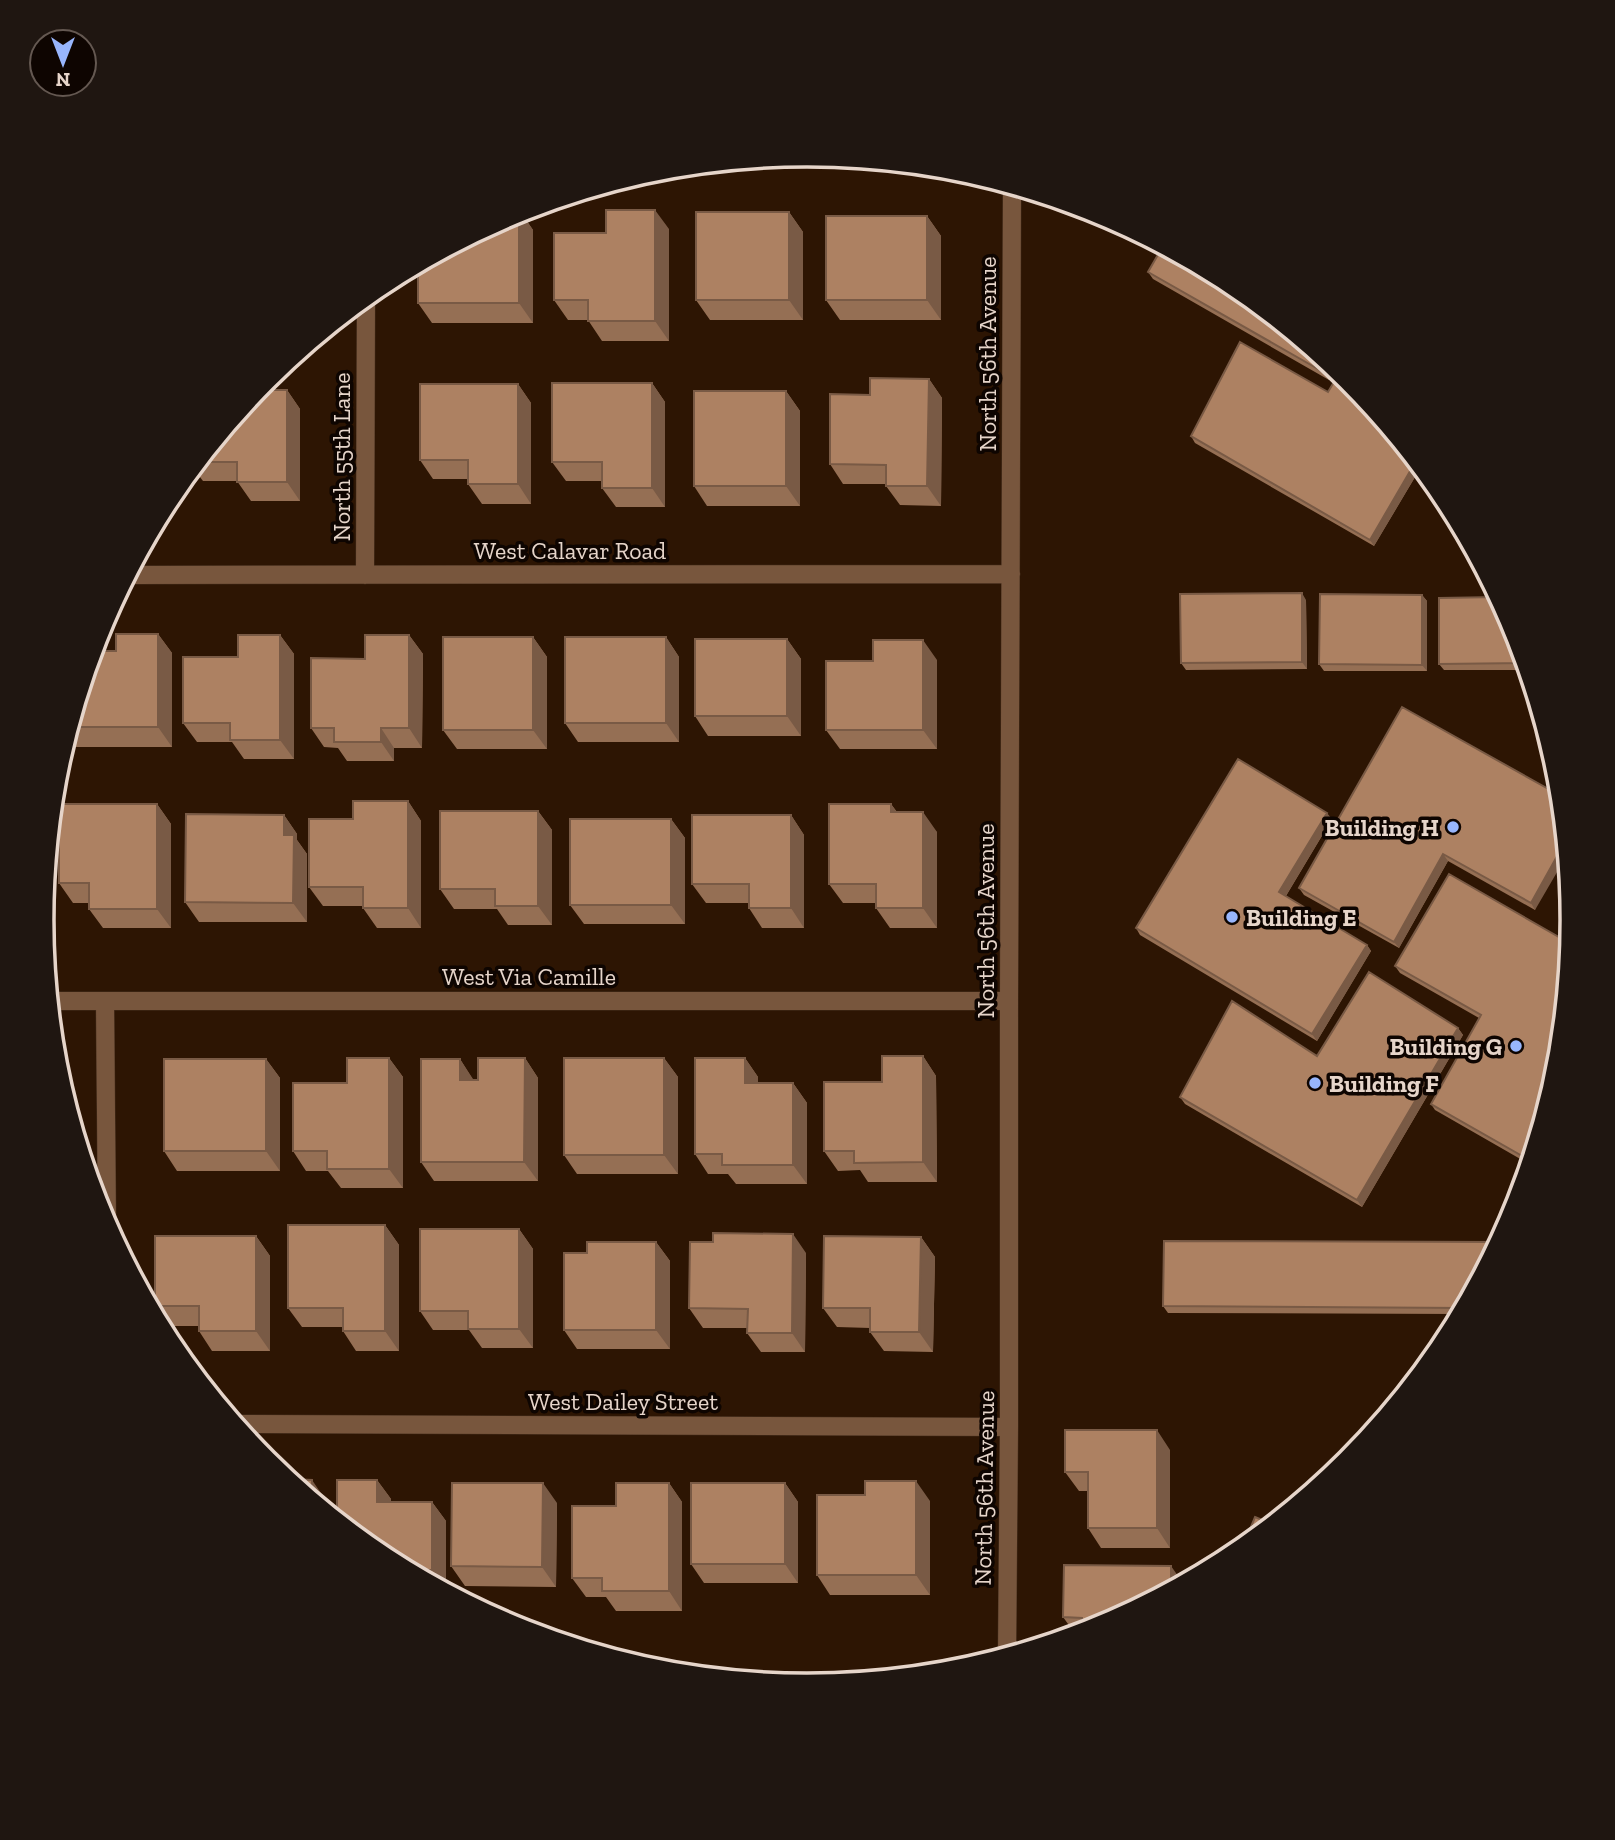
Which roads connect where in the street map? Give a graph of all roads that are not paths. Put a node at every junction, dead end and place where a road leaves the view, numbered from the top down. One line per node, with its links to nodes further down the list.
1 (1012, 195): 3 (street, North 56th Avenue)
2 (366, 310): 5 (street, North 55th Lane)
3 (1011, 573): 5 (street, West Calavar Road); 8 (street, North 56th Avenue)
4 (138, 575): 5 (street, West Calavar Road)
5 (365, 575)
6 (104, 1000): 7 (street, West Via Camille); 8 (street, West Via Camille); 9 (street)
7 (59, 1001)
8 (1009, 1001): 11 (street, North 56th Avenue)
9 (107, 1194)
10 (248, 1424): 11 (street, West Dailey Street)
11 (1009, 1427): 12 (street, North 56th Avenue)
12 (1007, 1646)

